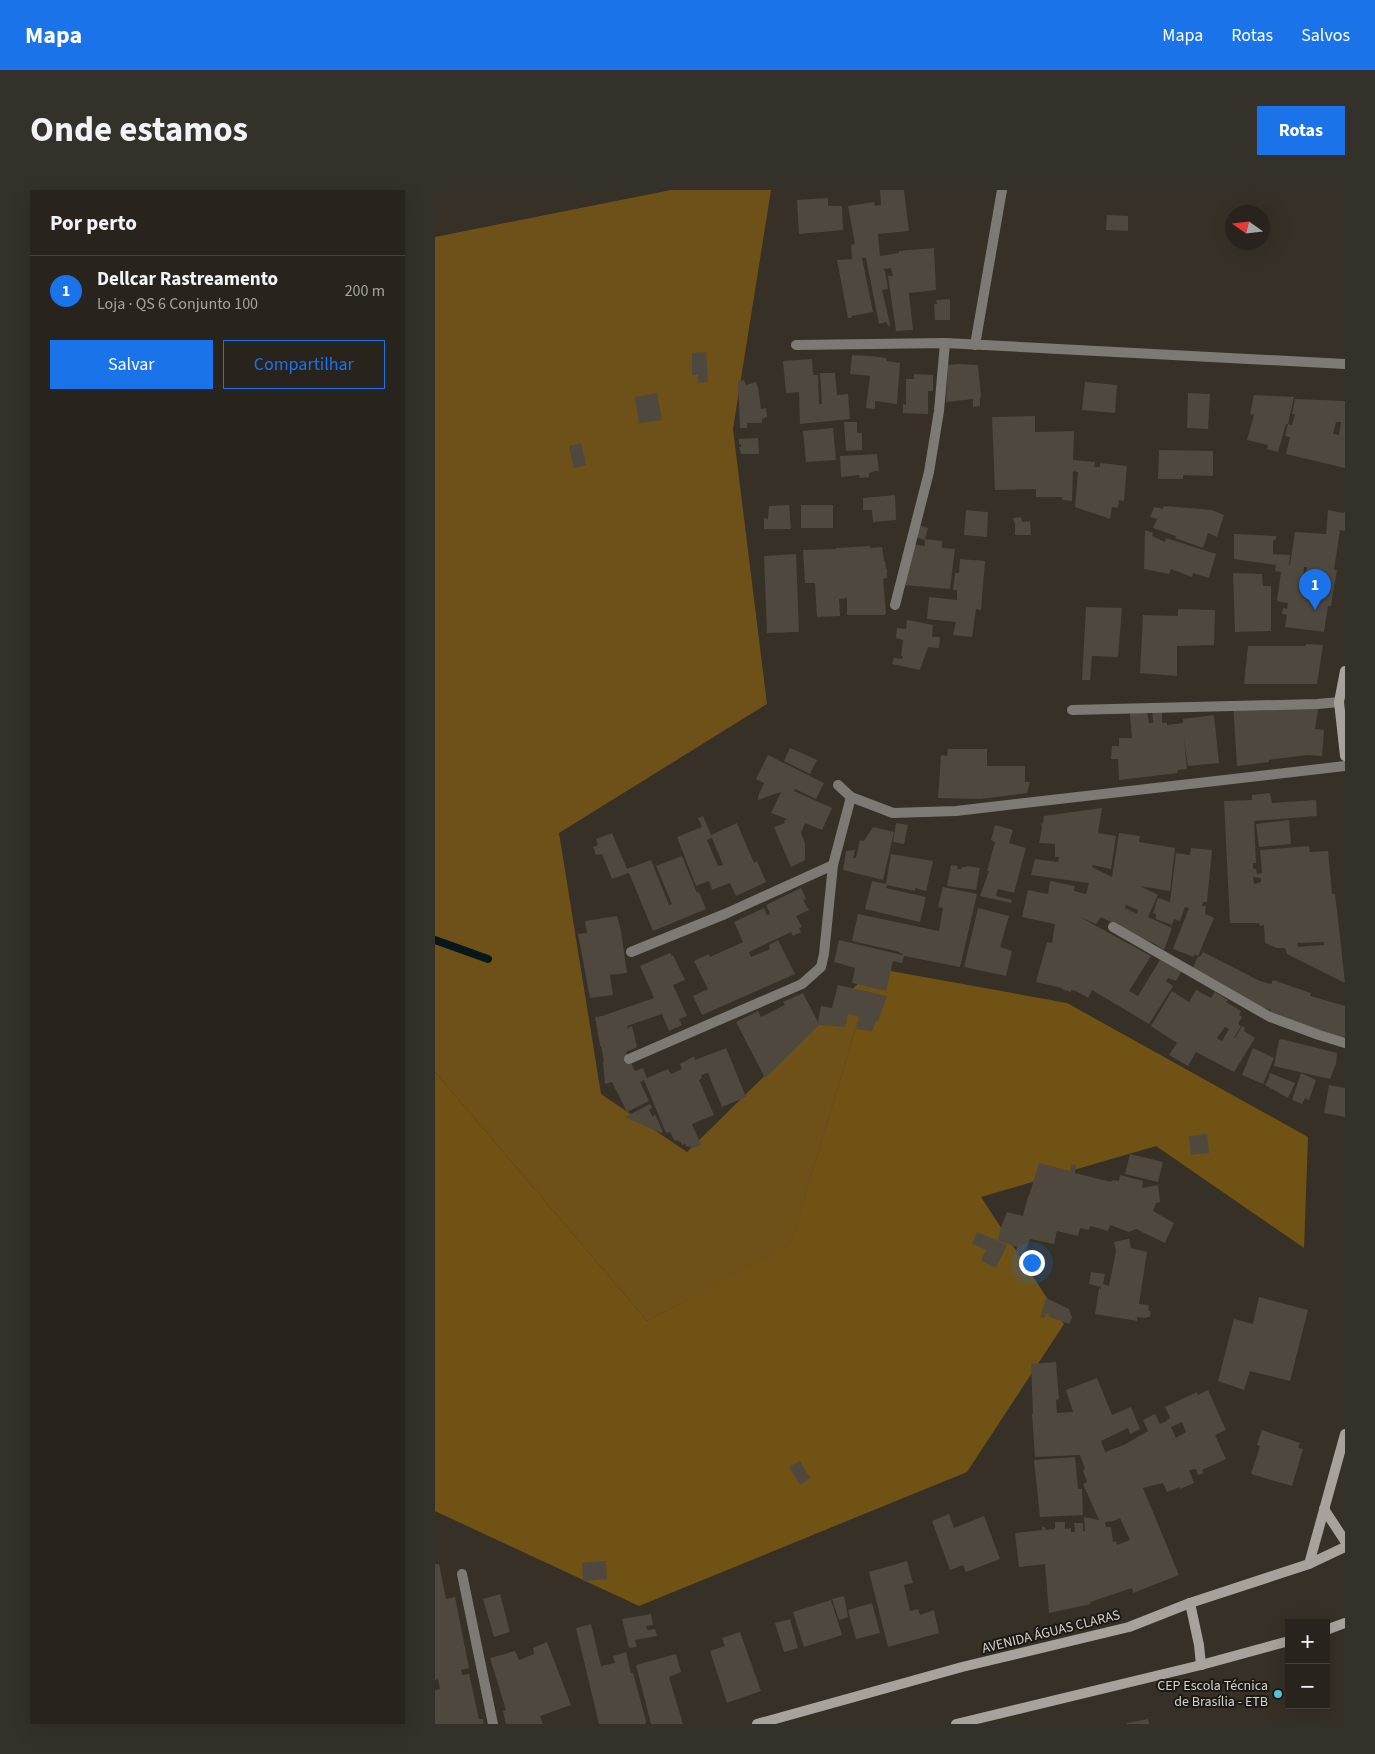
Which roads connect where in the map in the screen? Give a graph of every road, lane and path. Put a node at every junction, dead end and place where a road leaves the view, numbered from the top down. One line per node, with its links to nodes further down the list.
1 (1002, 190): 4 (street)
2 (945, 343): 3 (street); 4 (street); 6 (street)
3 (796, 345)
4 (975, 345): 5 (street)
5 (1345, 364)
6 (895, 605)
7 (1345, 672): 8 (main road)
8 (1339, 702): 9 (street); 10 (main road)
9 (1072, 710)
10 (1345, 756)
11 (1345, 766): 13 (street)
12 (838, 785): 13 (street)
13 (851, 797): 14 (street)
14 (833, 865): 16 (street); 18 (street)
15 (1113, 926): 17 (street)
16 (631, 952)
17 (1345, 1042)
18 (629, 1059)
19 (1345, 1434): 20 (main road)
20 (1324, 1509): 21 (main road); 23 (main road)
21 (1345, 1541)
22 (1345, 1547): 23 (main road, AVENIDA ÁGUAS CLARAS)
23 (1309, 1564): 25 (main road, AVENIDA ÁGUAS CLARAS)
24 (462, 1574): 30 (street)
25 (1190, 1603): 29 (main road); 31 (main road, AVENIDA ÁGUAS CLARAS)
26 (1345, 1623): 27 (main road)
27 (1330, 1629)
28 (1285, 1642): 29 (main road)
29 (1201, 1665): 32 (main road)
30 (493, 1724)
31 (757, 1724)
32 (956, 1724)

